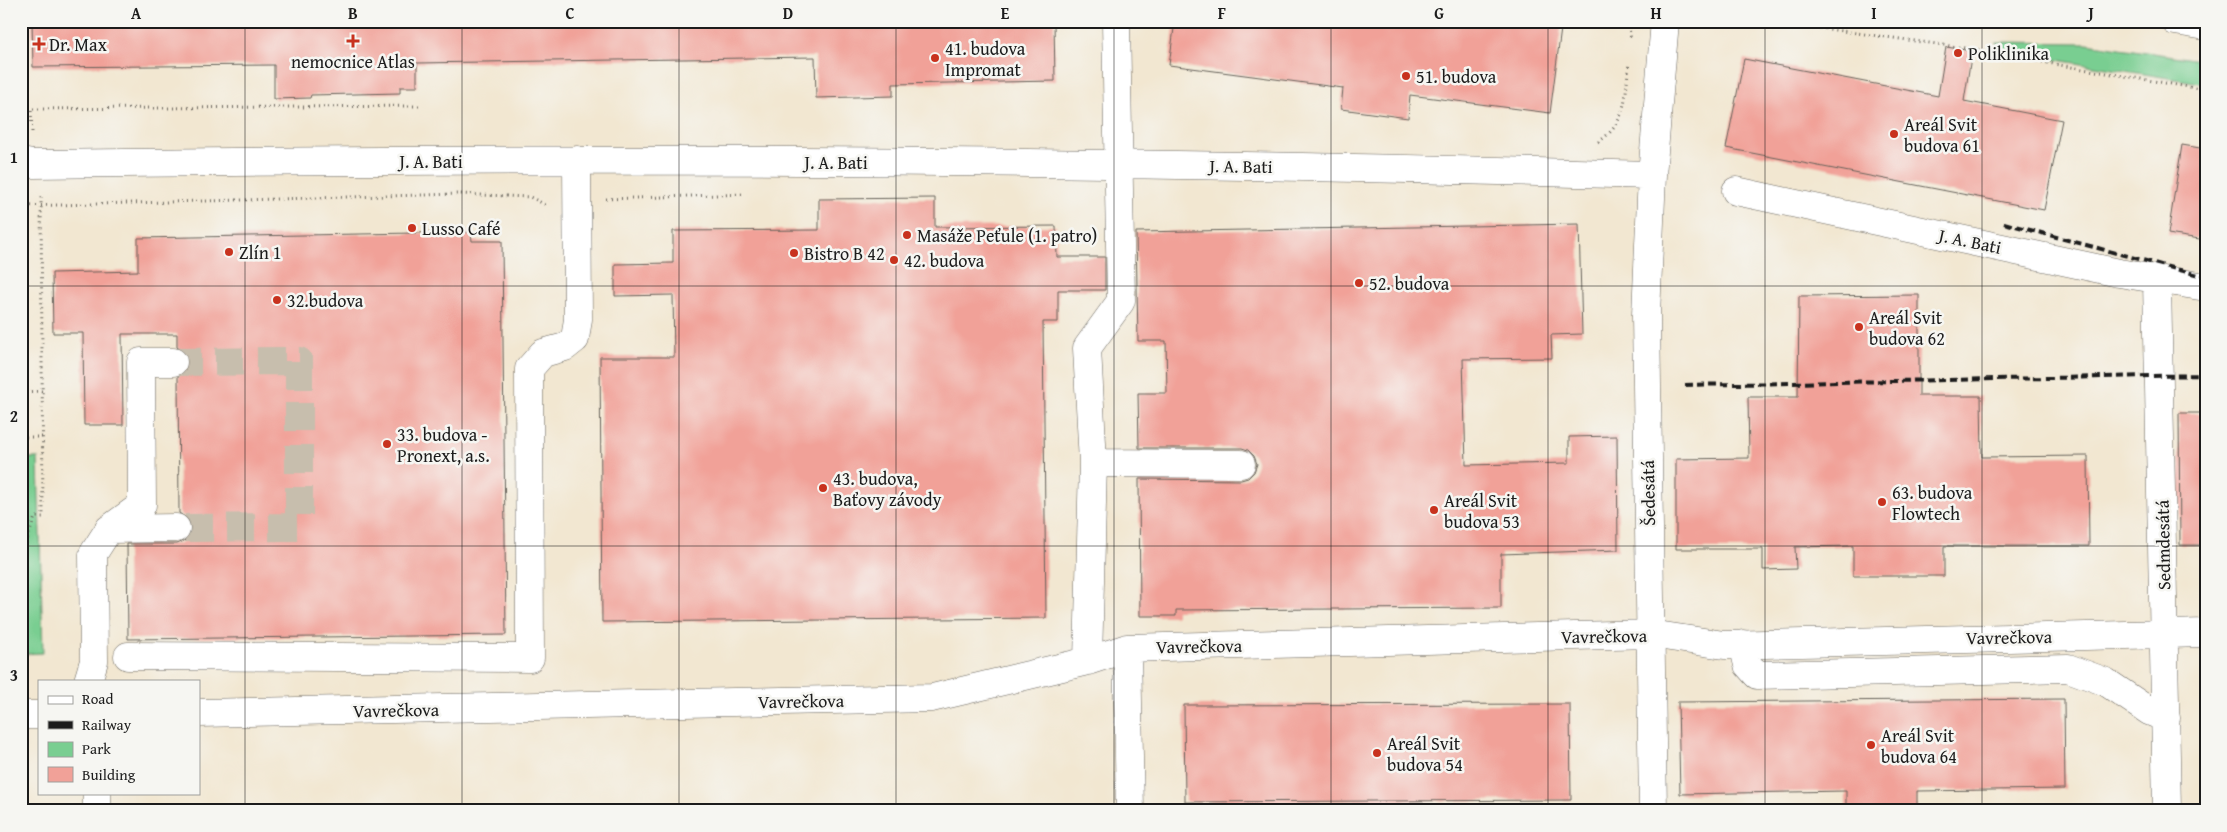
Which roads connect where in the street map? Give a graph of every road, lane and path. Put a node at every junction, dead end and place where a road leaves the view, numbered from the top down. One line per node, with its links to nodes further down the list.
1 (1116, 21): 11 (street)
2 (1728, 21): 5 (path)
3 (1770, 21): 7 (path)
4 (2175, 21): 6 (street)
5 (1677, 22): 12 (street, Šedesátá)
6 (2206, 26)
7 (2206, 90)
8 (420, 106): 10 (path)
9 (577, 160): 10 (street, J. A. Bati); 11 (street, J. A. Bati); 34 (street)
10 (32, 163): 15 (path)
11 (1117, 164): 12 (street, J. A. Bati); 24 (street)
12 (1652, 175): 31 (street, Šedesátá)
13 (1736, 191): 17 (street, J. A. Bati)
14 (21, 206): 15 (path)
15 (42, 206): 16 (path); 21 (path)
16 (550, 210)
17 (2158, 280): 18 (street, J. A. Bati); 29 (street, Sedmdesátá)
18 (2206, 287)
19 (173, 362): 27 (street)
20 (21, 392): 21 (path)
21 (43, 392): 23 (path)
22 (21, 437): 23 (path)
23 (43, 437): 28 (path)
24 (1092, 463): 25 (street); 35 (street)
25 (1241, 464)
26 (176, 528): 27 (street)
27 (109, 529): 36 (street)
28 (21, 558)
29 (2165, 633): 30 (street, Vavrečkova); 32 (street, Vavrečkova); 40 (street, Sedmdesátá)
30 (2206, 633)
31 (1650, 634): 32 (street, Vavrečkova); 33 (street, Vavrečkova); 44 (street, Šedesátá)
32 (1743, 644): 40 (street)
33 (1127, 648): 35 (street, Vavrečkova); 43 (street)
34 (128, 656)
35 (1088, 661): 37 (street, Vavrečkova)
36 (88, 680)
37 (200, 713)
38 (21, 715): 39 (street)
39 (38, 715)
40 (2166, 718): 45 (street, Sedmdesátá)
41 (97, 794): 42 (street)
42 (97, 811)
43 (1130, 811)
44 (1653, 811)
45 (2167, 811)

